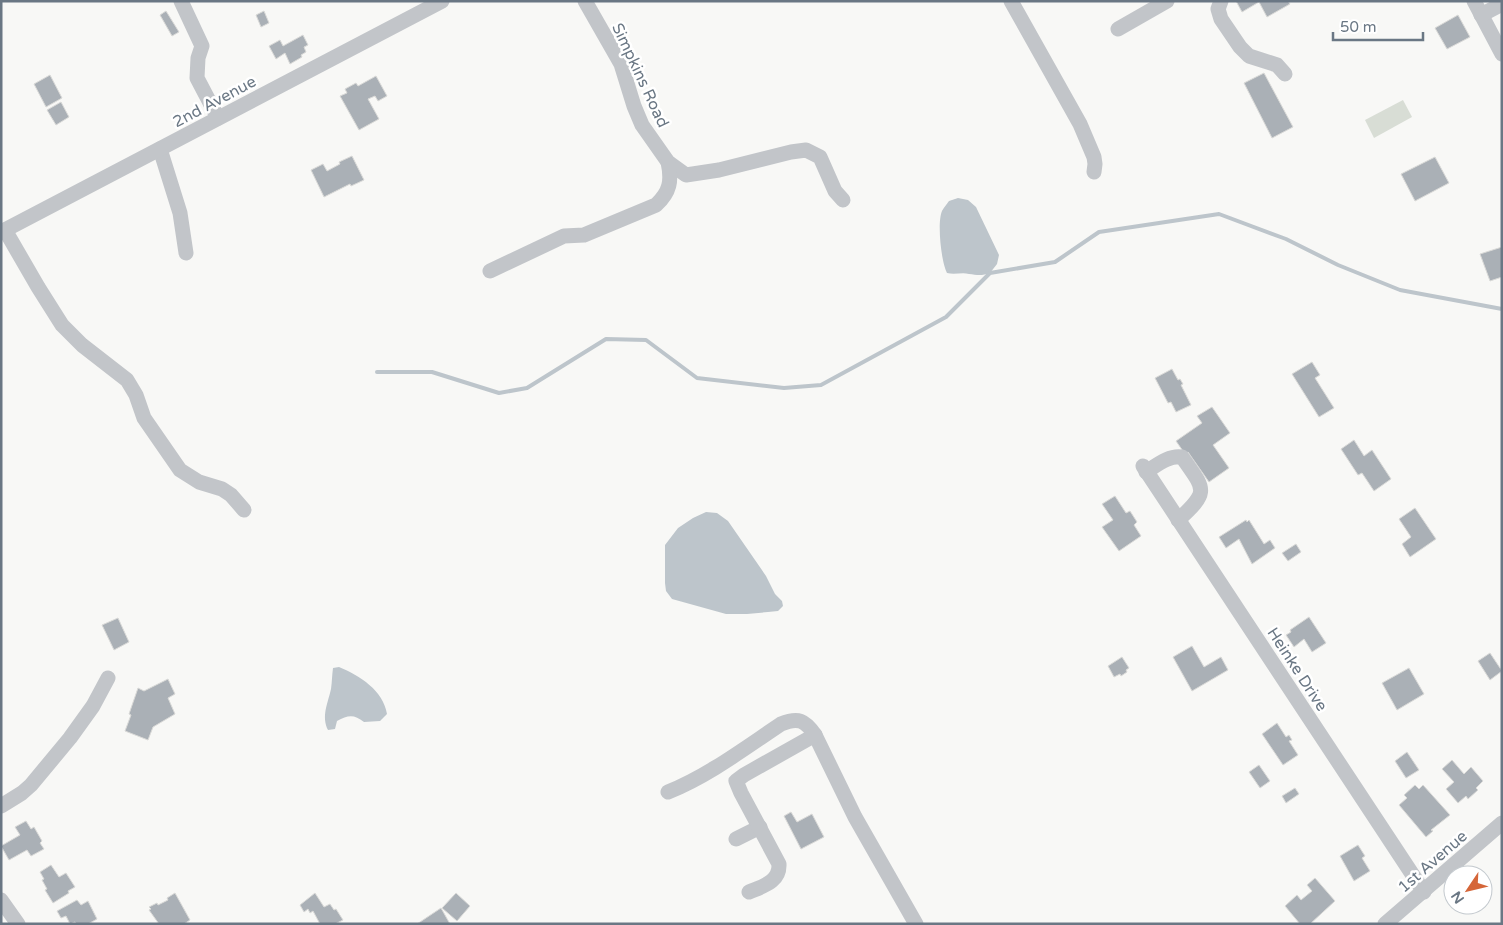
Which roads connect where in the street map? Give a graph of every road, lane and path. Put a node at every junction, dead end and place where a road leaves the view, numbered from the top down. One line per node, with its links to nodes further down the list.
1 (181, 1): 13 (street)
2 (442, 1): 13 (street, 2nd Avenue)
3 (585, 1): 15 (street, Simpkins Road)
4 (1012, 1): 16 (street)
5 (1167, 1): 10 (street)
6 (1221, 1): 12 (street)
7 (1474, 1): 9 (street)
8 (1502, 4): 9 (street)
9 (1481, 15): 11 (street)
10 (1118, 29)
11 (1502, 54)
12 (1285, 74)
13 (218, 118): 14 (street, 2nd Avenue)
14 (160, 149): 18 (street, 2nd Avenue); 19 (street)
15 (668, 162): 17 (street); 20 (street)
16 (1094, 172)
17 (843, 200)
18 (3, 231): 21 (street)
19 (186, 253)
20 (490, 271)
21 (244, 510)
22 (1178, 520): 22 (street, Heinke Drive); 31 (street, Heinke Drive)
23 (108, 678): 26 (street)
24 (815, 735): 25 (street); 28 (street); 34 (street)
25 (668, 792)
26 (1, 806)
27 (1502, 823): 31 (street, 1st Avenue)
28 (760, 827): 29 (street); 30 (street)
29 (736, 839)
30 (749, 892)
31 (1424, 892): 35 (street, 1st Avenue)
32 (1, 900): 33 (street)
33 (18, 924)
34 (916, 924)
35 (1385, 924)

